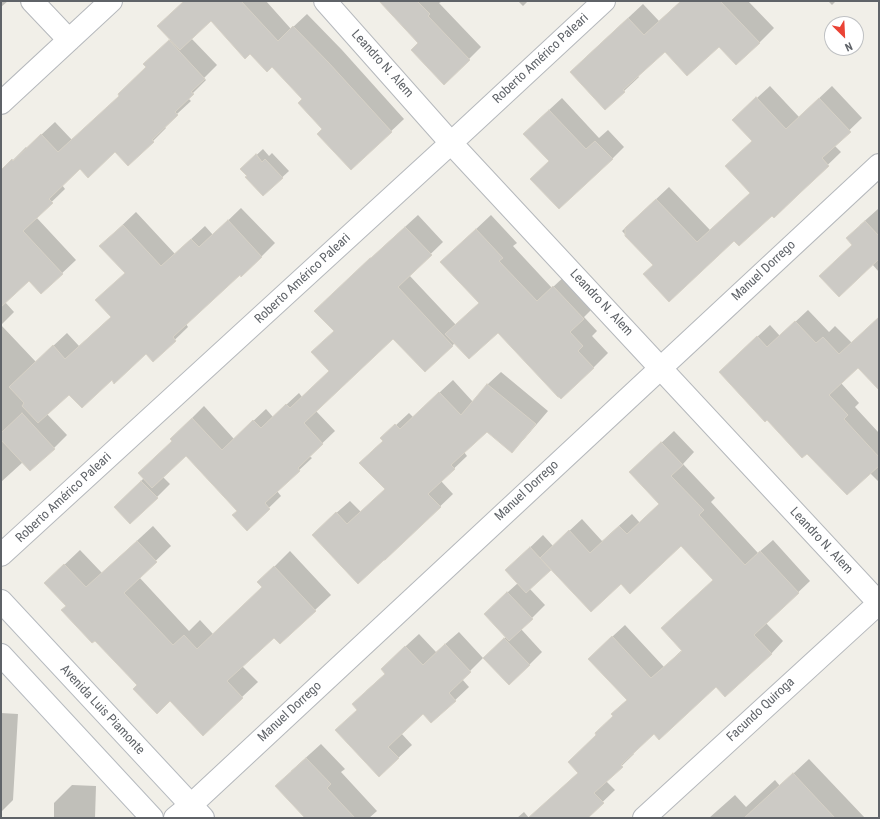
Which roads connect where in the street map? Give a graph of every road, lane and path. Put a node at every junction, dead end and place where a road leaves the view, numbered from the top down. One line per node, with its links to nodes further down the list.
1 (32, 1): 5 (street)
2 (111, 1): 5 (street)
3 (325, 1): 7 (street, Leandro N. Alem)
4 (604, 1): 7 (street, Roberto Américo Paleari)
5 (69, 40): 6 (street)
6 (1, 103)
7 (451, 142): 9 (street, Leandro N. Alem); 10 (street, Roberto Américo Paleari)
8 (879, 165): 9 (street, Manuel Dorrego)
9 (660, 367): 11 (street, Leandro N. Alem); 14 (street, Manuel Dorrego)
10 (1, 556)
11 (879, 603): 16 (street, Facundo Quiroga)
12 (2, 605): 14 (street, Avenida Luis Piamonte)
13 (1, 655): 15 (street)
14 (189, 814)
15 (152, 818)
16 (644, 818)

